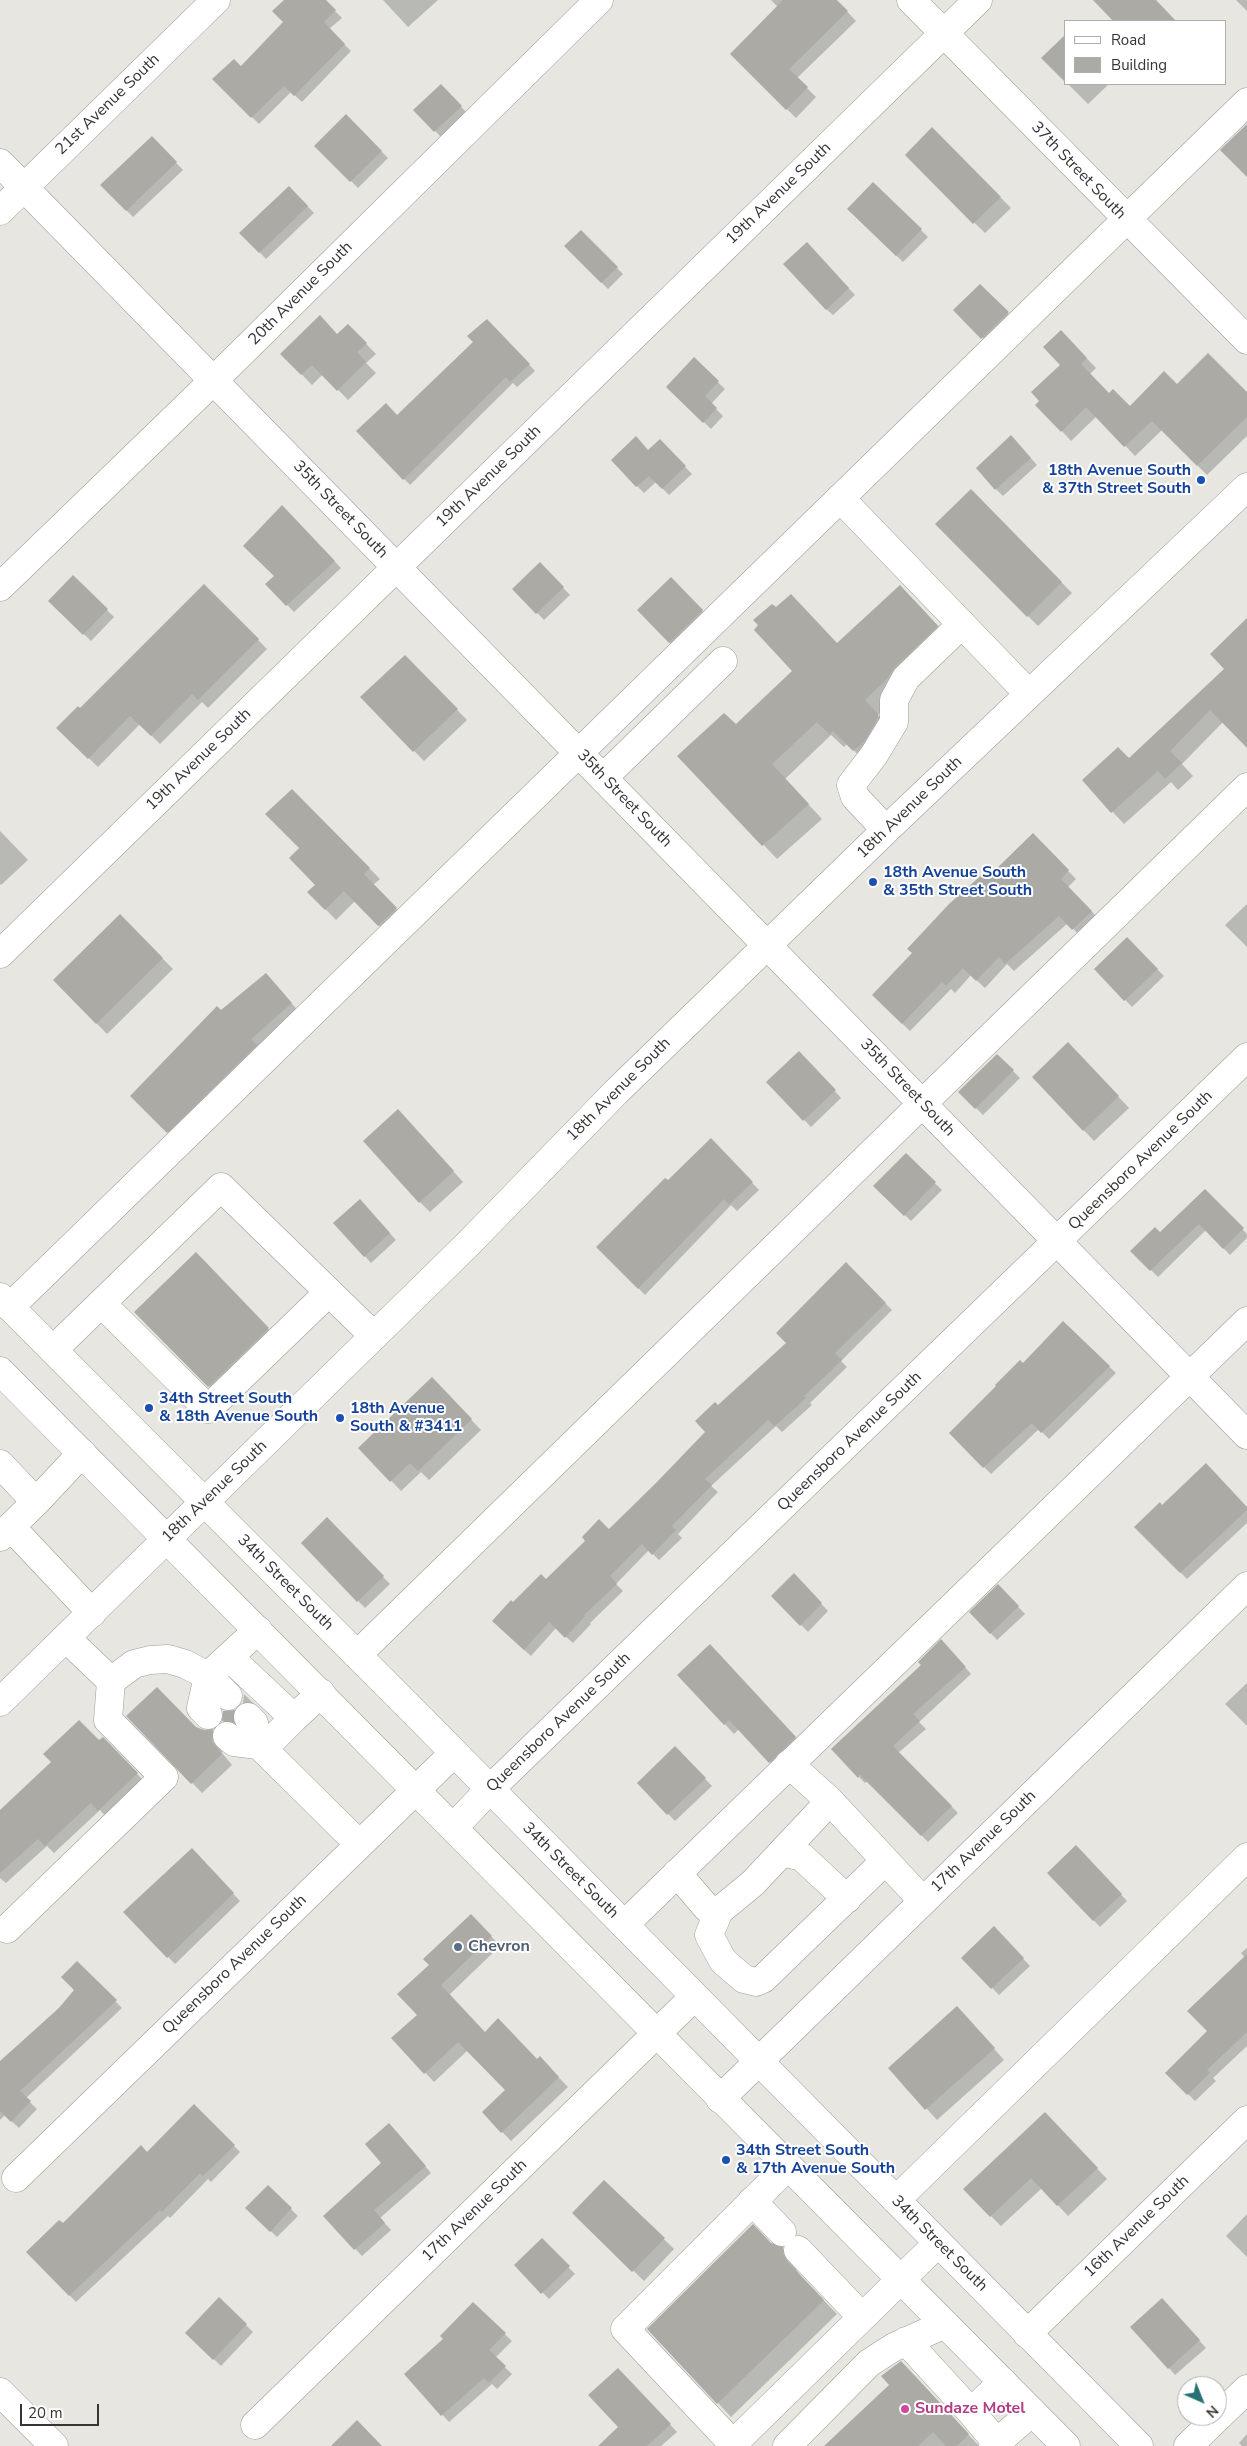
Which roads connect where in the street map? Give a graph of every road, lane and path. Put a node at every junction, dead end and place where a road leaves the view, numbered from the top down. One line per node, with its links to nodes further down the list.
1 (216, 0): 8 (main road, 21st Avenue South)
2 (599, 0): 12 (main road, 20th Avenue South)
3 (911, 0): 5 (main road, 37th Street South)
4 (978, 0): 5 (main road, 19th Avenue South)
5 (944, 33): 10 (main road, 37th Street South); 15 (main road, 19th Avenue South)
6 (1247, 102): 10 (main road)
7 (0, 163): 8 (main road, 35th Street South)
8 (24, 188): 9 (main road, 21st Avenue South); 12 (main road, 35th Street South)
9 (0, 211)
10 (1126, 220): 11 (main road, 37th Street South); 14 (main road)
11 (1247, 340)
12 (213, 381): 15 (main road, 35th Street South); 16 (main road, 20th Avenue South)
13 (1247, 487): 19 (main road, 18th Avenue South)
14 (840, 498): 17 (main road); 20 (main road)
15 (396, 568): 20 (main road, 35th Street South); 25 (main road, 19th Avenue South)
16 (0, 586)
17 (962, 624): 19 (main road); 23 (main road)
18 (723, 660): 21 (main road)
19 (1029, 694): 23 (main road, 18th Avenue South)
20 (578, 753): 21 (main road, 35th Street South); 30 (main road)
21 (602, 778): 24 (main road, 35th Street South)
22 (1247, 787): 27 (main road)
23 (886, 830): 24 (main road, 18th Avenue South)
24 (768, 946): 27 (main road, 35th Street South); 33 (main road, 18th Avenue South)
25 (0, 954)
26 (1247, 1058): 28 (main road, Queensboro Avenue South)
27 (922, 1103): 28 (main road, 35th Street South); 48 (main road)
28 (1058, 1242): 36 (main road, 35th Street South); 63 (main road, Queensboro Avenue South)
29 (329, 1292): 31 (main road); 31 (main road); 33 (main road)
30 (5, 1302): 34 (main road, 34th Street South)
31 (102, 1304): 34 (main road)
32 (1247, 1321): 36 (main road)
33 (374, 1336): 41 (main road, 18th Avenue South)
34 (53, 1350): 41 (main road, 34th Street South)
35 (0, 1371): 38 (main road)
36 (1190, 1376): 37 (main road, 35th Street South); 61 (main road)
37 (1247, 1435)
38 (82, 1453): 40 (main road); 43 (main road)
39 (0, 1464): 40 (main road)
40 (36, 1502): 42 (main road)
41 (206, 1503): 43 (main road, 18th Avenue South); 48 (main road, 34th Street South)
42 (5, 1532): 45 (main road)
43 (168, 1539): 45 (main road, 18th Avenue South); 46 (main road)
44 (1247, 1586): 72 (main road, 17th Avenue South)
45 (92, 1613): 47 (main road, 18th Avenue South)
46 (258, 1630): 49 (main road); 53 (main road)
47 (66, 1638): 51 (main road); 52 (main road, 18th Avenue South)
48 (357, 1655): 60 (main road, 34th Street South)
49 (229, 1657): 50 (main road); 57 (main road)
50 (208, 1676): 51 (main road); 54 (main road); 55 (main road)
51 (111, 1682): 75 (main road)
52 (5, 1688)
53 (320, 1693): 57 (main road); 62 (main road)
54 (228, 1696)
55 (208, 1715)
56 (248, 1717): 59 (main road)
57 (294, 1718): 59 (main road)
58 (228, 1736): 59 (main road)
59 (261, 1747): 66 (main road)
60 (454, 1753): 62 (main road, Queensboro Avenue South); 63 (main road, 34th Street South)
61 (789, 1764): 64 (main road); 70 (main road)
62 (416, 1789): 65 (main road); 66 (main road, Queensboro Avenue South)
63 (490, 1789): 65 (main road, Queensboro Avenue South); 74 (main road, 34th Street South)
64 (830, 1801): 67 (main road); 69 (main road)
65 (454, 1827): 77 (main road)
66 (359, 1844): 82 (main road, Queensboro Avenue South)
67 (782, 1852): 71 (main road); 73 (main road)
68 (1247, 1857): 83 (main road)
69 (885, 1861): 71 (main road); 72 (main road)
70 (676, 1874): 73 (main road); 74 (main road)
71 (847, 1899): 73 (main road)
72 (923, 1901): 78 (main road, 17th Avenue South)
73 (719, 1911)
74 (624, 1925): 76 (main road, 34th Street South)
75 (7, 1929)
76 (694, 1997): 77 (main road, 17th Avenue South); 78 (main road, 34th Street South)
77 (657, 2033): 79 (main road); 96 (main road, 17th Avenue South)
78 (759, 2062): 79 (main road, 17th Avenue South); 83 (main road, 34th Street South)
79 (720, 2099): 81 (main road)
80 (1247, 2120): 89 (main road, 16th Avenue South)
81 (788, 2166): 84 (main road); 86 (main road)
82 (16, 2178)
83 (896, 2200): 85 (main road, 34th Street South)
84 (752, 2201): 87 (main road); 98 (main road)
85 (938, 2243): 86 (main road); 89 (main road, 34th Street South)
86 (900, 2279): 87 (main road); 88 (main road)
87 (862, 2317): 98 (main road)
88 (945, 2324): 90 (main road); 91 (main road)
89 (1027, 2334): 102 (main road, 34th Street South)
90 (906, 2340): 94 (main road); 100 (main road)
91 (1003, 2382): 94 (main road); 95 (main road)
92 (1247, 2389): 103 (main road)
93 (0, 2392): 99 (main road)
94 (971, 2412): 97 (main road)
95 (1032, 2412): 97 (main road); 101 (main road)
96 (255, 2425)
97 (995, 2444)
98 (732, 2445)
99 (54, 2446)
100 (787, 2446)
101 (1066, 2446)
102 (1139, 2446)
103 (1188, 2446)

